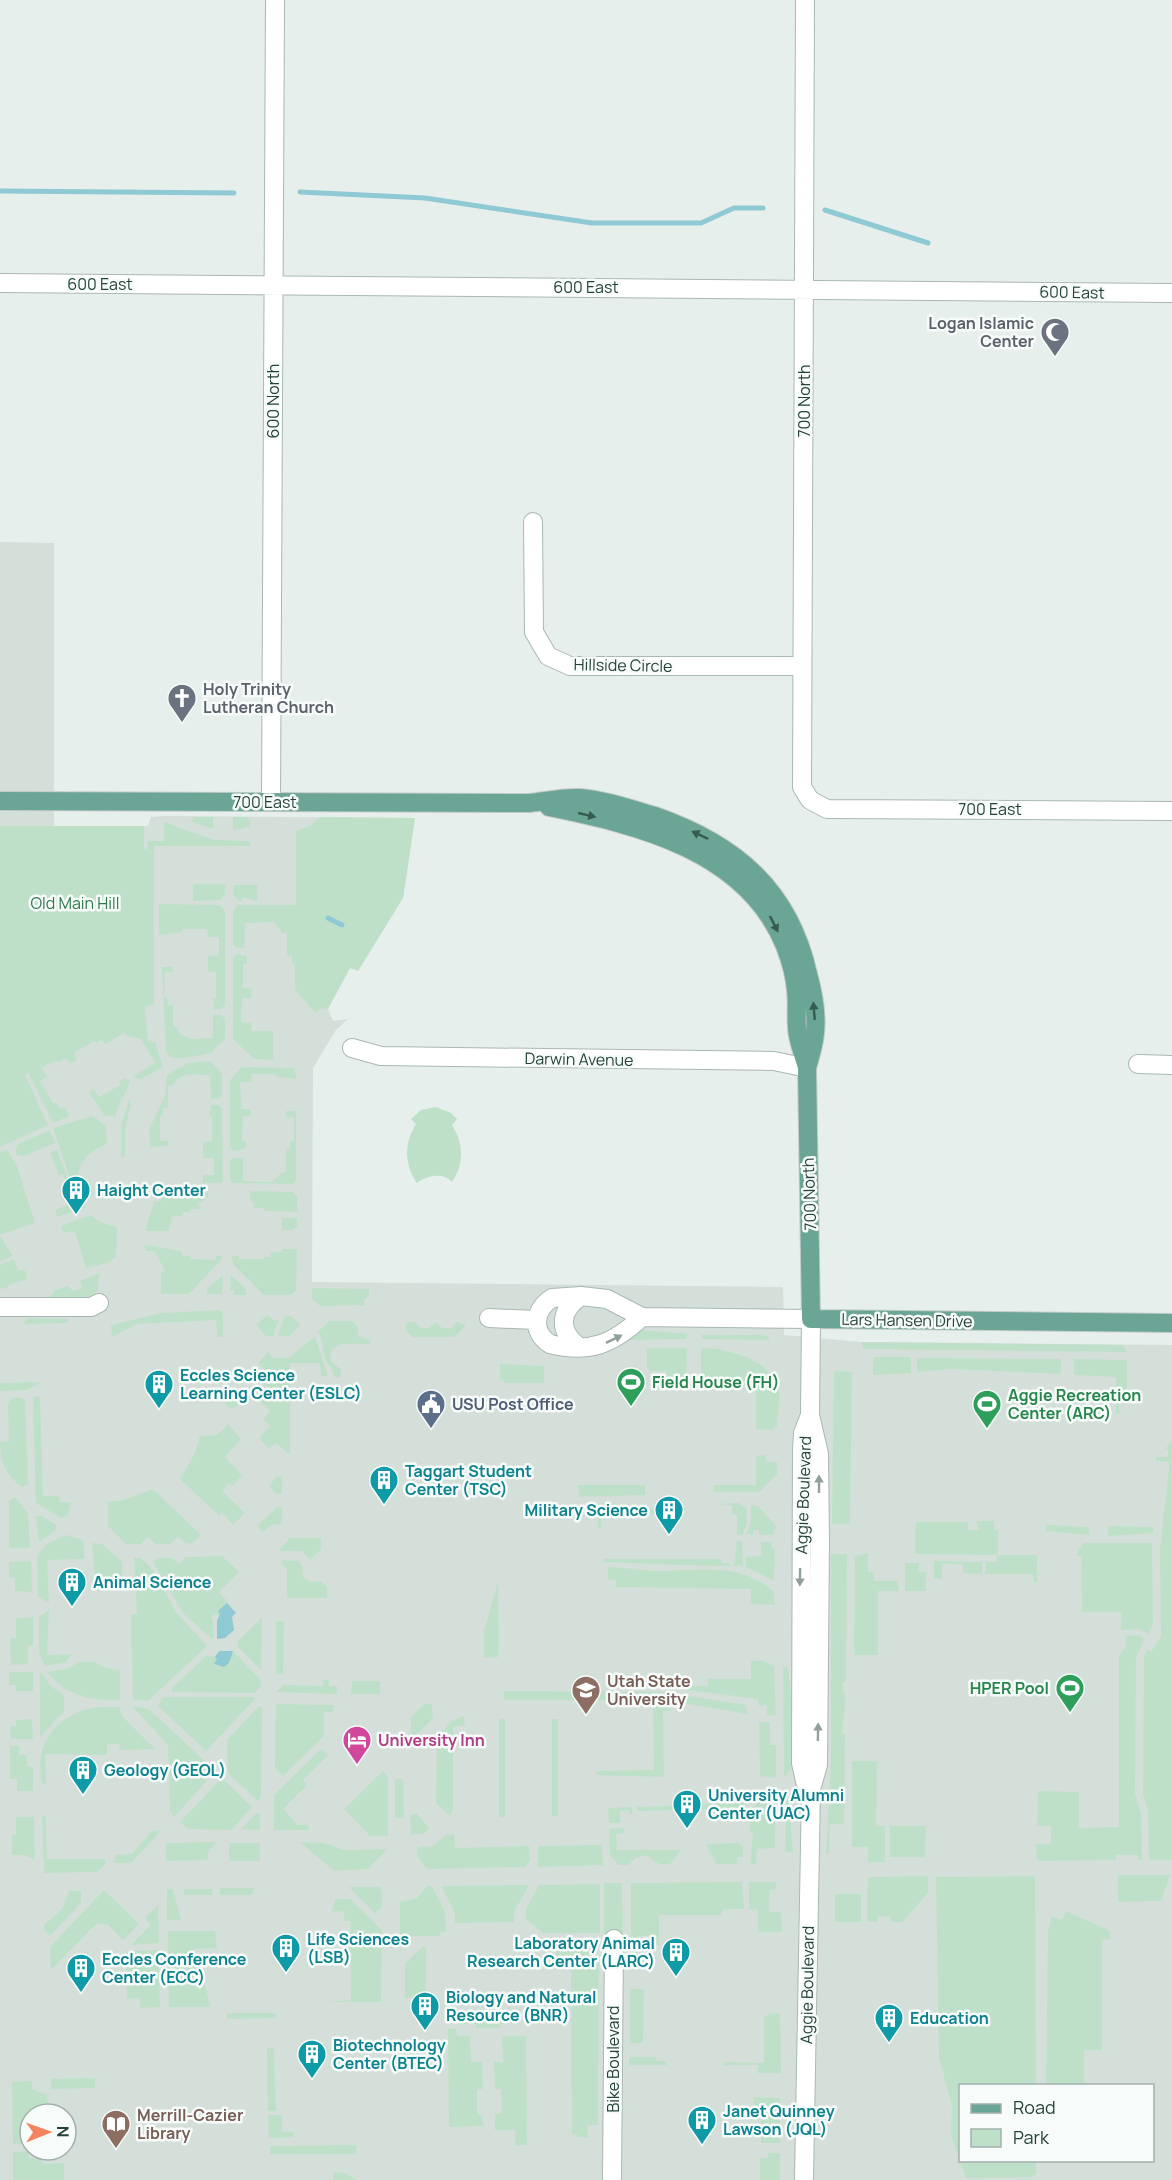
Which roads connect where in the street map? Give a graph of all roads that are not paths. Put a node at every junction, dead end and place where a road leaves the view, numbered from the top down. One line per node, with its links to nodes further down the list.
1 (275, 0): 4 (street, 600 North)
2 (805, 0): 5 (street, 700 North)
3 (0, 283): 4 (street, 600 East)
4 (274, 285): 5 (street, 600 East); 11 (street, 600 North)
5 (804, 288): 6 (street, 600 East); 8 (street, 700 North)
6 (1172, 293)
7 (533, 522): 8 (street, Hillside Circle)
8 (802, 666): 9 (street, 700 North)
9 (810, 800): 12 (street, 700 East)
10 (0, 801): 11 (main road, 700 East)
11 (271, 801): 13 (main road, 700 East)
12 (1172, 811)
13 (743, 873): 17 (main road, 700 North)
14 (352, 1048): 17 (street, Darwin Avenue)
15 (1138, 1064): 16 (street)
16 (1172, 1065)
17 (807, 1068): 23 (main road, 700 North)
18 (581, 1296): 21 (street, Lars Hansen Drive); 24 (street, Lars Hansen Drive); 26 (street)
19 (99, 1303): 20 (street)
20 (0, 1306)
21 (642, 1317): 23 (street, Lars Hansen Drive); 26 (street, one-way to 21)
22 (489, 1318): 24 (street)
23 (811, 1319): 25 (main road, Lars Hansen Drive); 29 (street, Aggie Boulevard)
24 (536, 1320): 26 (street)
25 (1172, 1323)
26 (579, 1347)
27 (614, 1939): 28 (street, Bike Boulevard)
28 (612, 2180)
29 (804, 2180)

